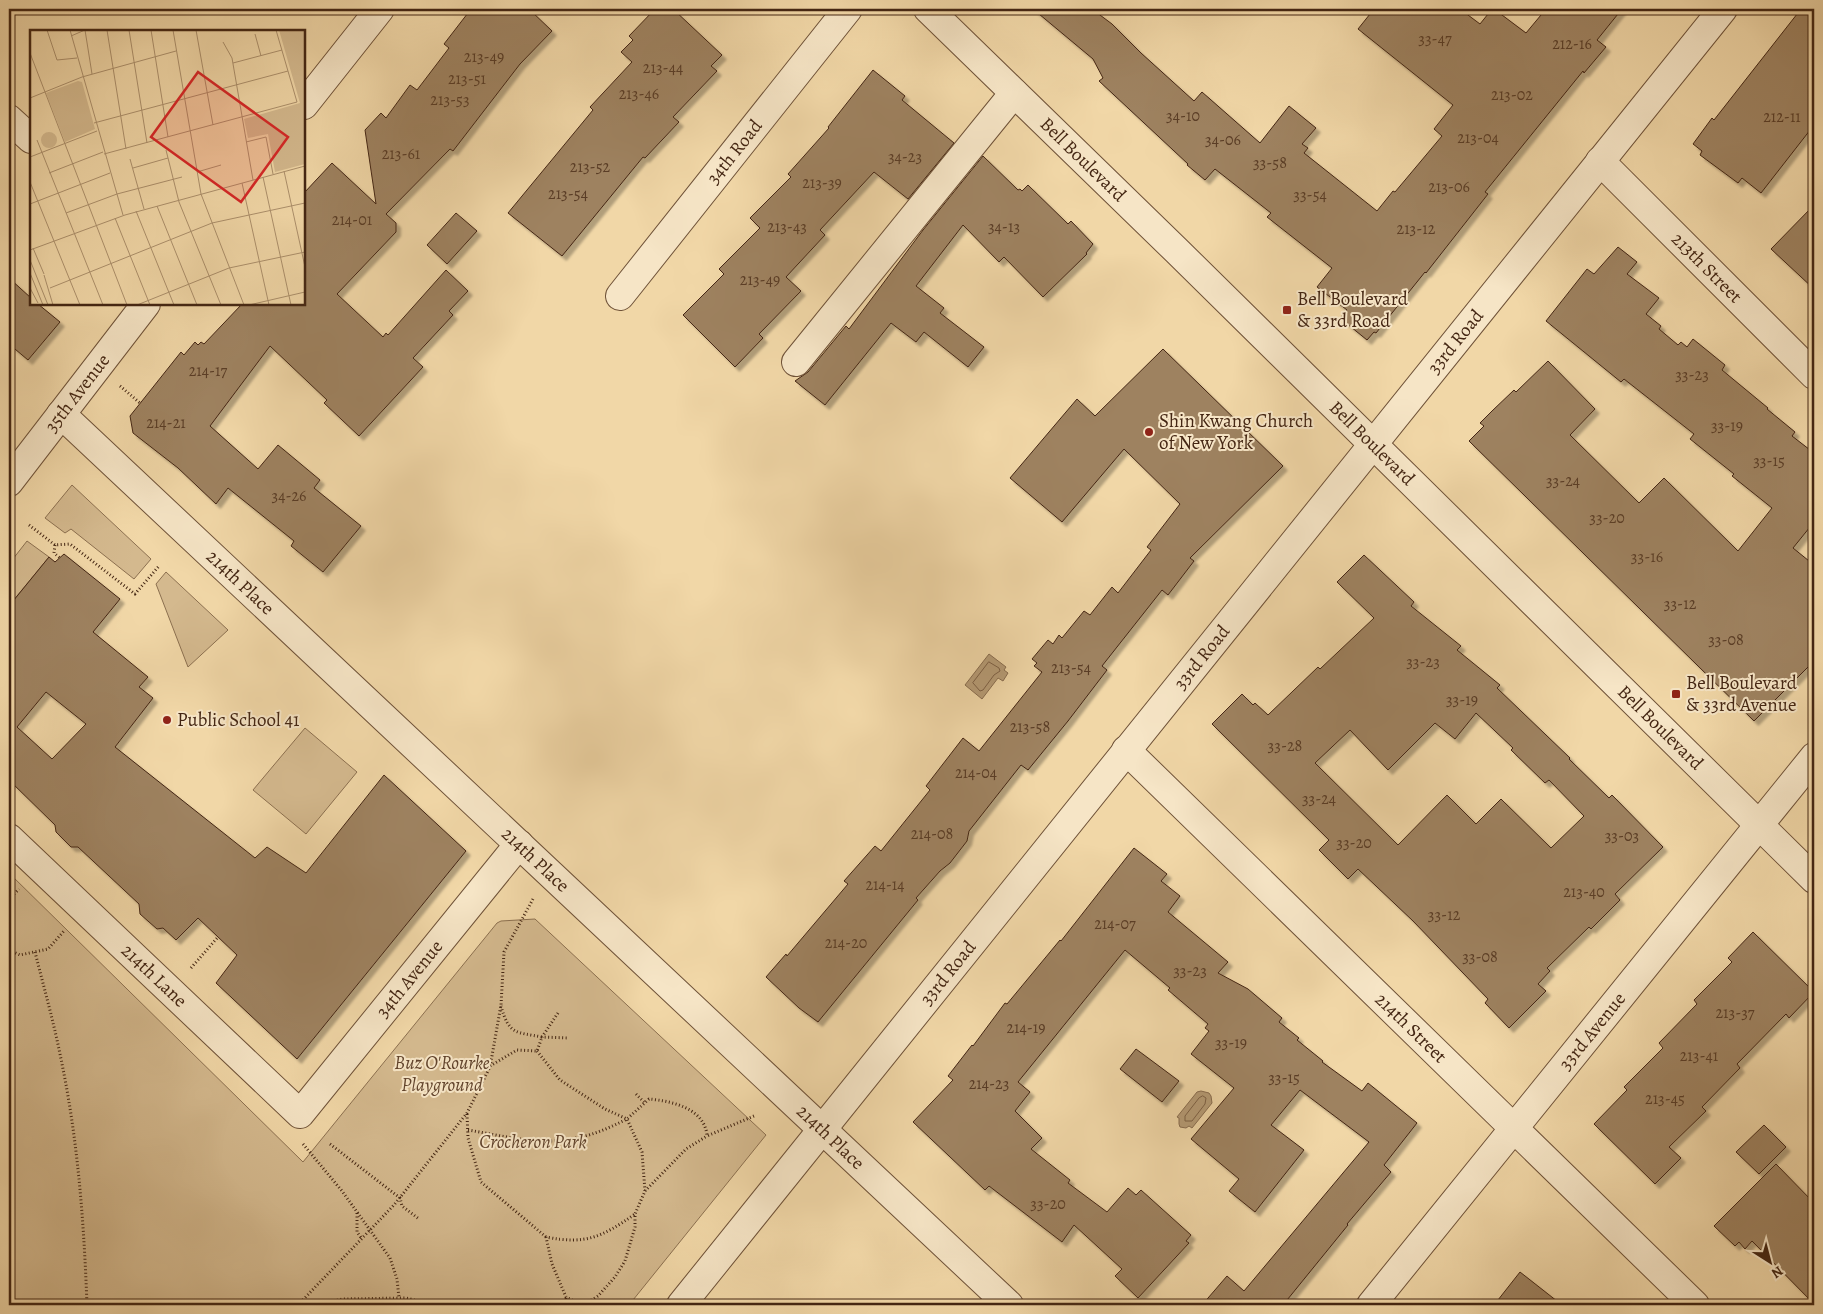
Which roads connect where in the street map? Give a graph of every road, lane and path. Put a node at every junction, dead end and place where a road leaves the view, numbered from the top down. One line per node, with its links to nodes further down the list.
1 (380, 9): 6 (street)
2 (848, 9): 10 (street, 34th Road)
3 (928, 9): 5 (street, Bell Boulevard)
4 (1723, 9): 9 (street, 33rd Road)
5 (1014, 93): 12 (street); 17 (street, Bell Boulevard)
6 (305, 104)
7 (9, 119): 8 (street)
8 (30, 138)
9 (1600, 161): 13 (street, 213th Street); 17 (street, 33rd Road)
10 (620, 296)
11 (145, 305): 16 (street, 35th Avenue)
12 (796, 362)
13 (1814, 375)
14 (120, 385): 15 (path)
15 (140, 403)
16 (61, 414): 18 (street, 35th Avenue); 27 (street, 214th Place)
17 (1372, 443): 23 (street, 33rd Road); 25 (street, Bell Boulevard)
18 (9, 482)
19 (29, 524): 20 (path)
20 (55, 545): 21 (path); 22 (path)
21 (60, 558)
22 (159, 566)
23 (1126, 750): 49 (street, 33rd Road); 50 (street, 214th Street)
24 (1814, 757): 25 (street, 33rd Avenue)
25 (1759, 824): 28 (street, Bell Boulevard); 50 (street, 33rd Avenue)
26 (9, 838): 46 (street, 214th Lane)
27 (519, 844): 46 (street, 34th Avenue); 49 (street, 214th Place)
28 (1814, 880)
29 (18, 890): 30 (path)
30 (9, 899)
31 (533, 899): 37 (path)
32 (64, 931): 35 (path)
33 (218, 937): 36 (path)
34 (9, 950): 35 (path)
35 (35, 952): 66 (path)
36 (191, 968)
37 (501, 1005): 39 (path); 42 (path)
38 (558, 1013): 39 (path)
39 (542, 1037): 40 (path); 41 (path)
40 (569, 1038)
41 (537, 1051): 42 (path); 48 (path)
42 (490, 1067): 45 (path)
43 (636, 1094): 44 (path)
44 (644, 1102): 48 (path); 52 (path)
45 (467, 1113): 51 (path); 56 (path)
46 (300, 1114)
47 (754, 1116): 52 (path)
48 (628, 1120): 51 (path); 55 (path)
49 (822, 1128): 71 (street, 33rd Road); 72 (street, 214th Place)
50 (1513, 1129): 73 (street, 33rd Avenue); 74 (street, 214th Street)
51 (468, 1130): 61 (path)
52 (707, 1136): 55 (path)
53 (303, 1144): 57 (path)
54 (330, 1144): 56 (path)
55 (645, 1191): 58 (path)
56 (400, 1198): 59 (path); 60 (path)
57 (357, 1212): 60 (path); 62 (path)
58 (635, 1214): 61 (path); 65 (path)
59 (419, 1219)
60 (369, 1230): 62 (path); 64 (path)
61 (546, 1236): 63 (path)
62 (362, 1239): 67 (path)
63 (566, 1297): 65 (path); 70 (path)
64 (399, 1298): 68 (path); 69 (path)
65 (577, 1304)
66 (87, 1305)
67 (298, 1305)
68 (313, 1305)
69 (435, 1305)
70 (567, 1305)
71 (681, 1305)
72 (1009, 1305)
73 (1371, 1305)
74 (1695, 1305)

